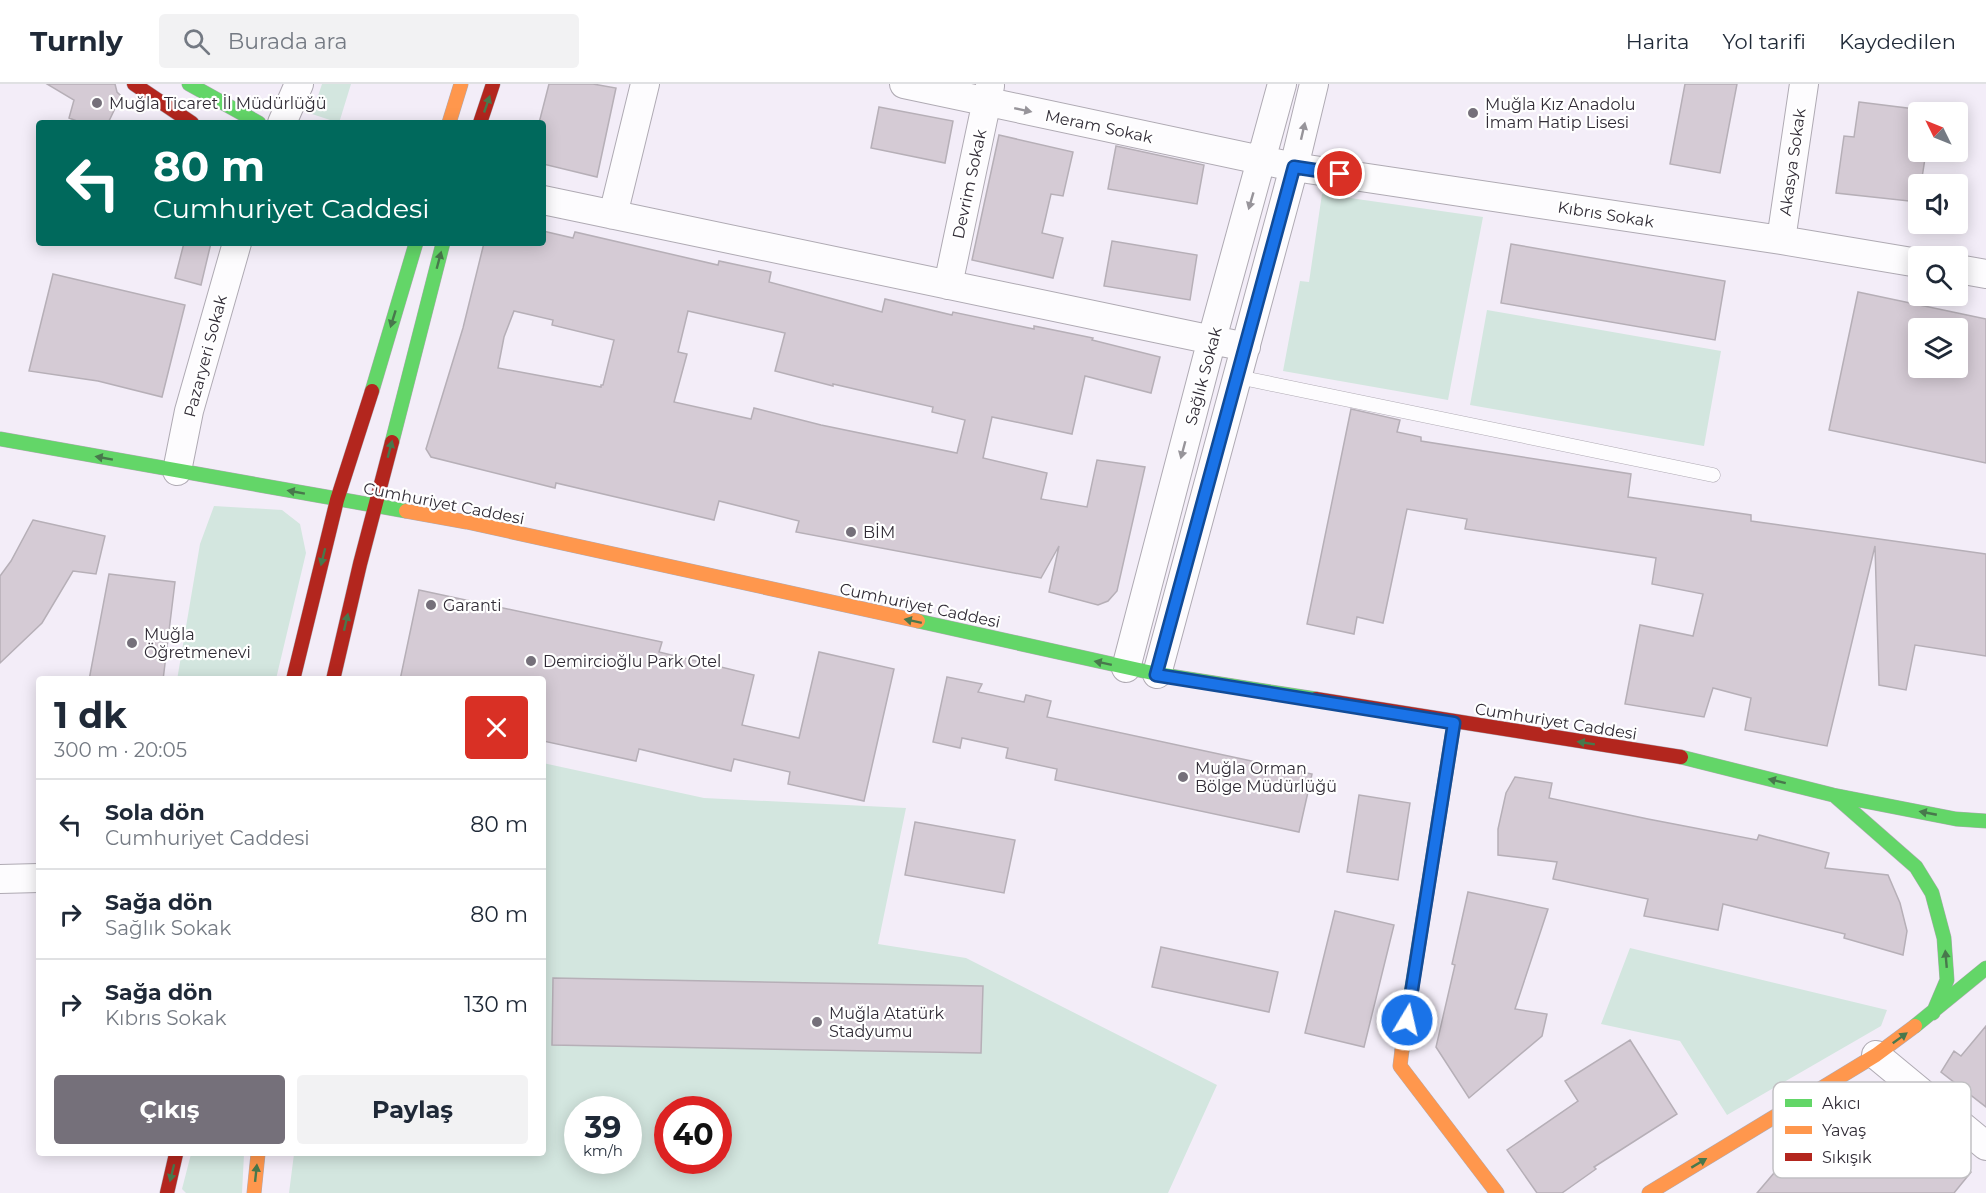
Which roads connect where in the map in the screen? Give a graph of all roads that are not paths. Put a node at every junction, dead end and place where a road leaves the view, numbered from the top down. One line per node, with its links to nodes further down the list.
1 (134, 84): 12 (main road)
2 (189, 84): 13 (main road)
3 (299, 84): 14 (street)
4 (461, 84): 15 (main road)
5 (494, 84): 16 (main road, one-way to 5)
6 (645, 84): 20 (street)
7 (904, 84): 11 (street, Meram Sokak)
8 (1282, 84): 17 (street, Sağlık Sokak)
9 (1314, 84): 18 (street, Sağlık Sokak, one-way to 9)
10 (1804, 84): 21 (street, Akasya Sokak)
11 (989, 93): 17 (street, Meram Sokak, one-way to 17); 28 (street, Devrim Sokak)
12 (188, 120)
13 (254, 120)
14 (283, 120)
15 (450, 120)
16 (481, 120)
17 (1263, 161): 18 (street, Meram Sokak); 29 (street, Sağlık Sokak, one-way to 29)
18 (1294, 167): 21 (street, Kıbrıs Sokak); 30 (street, Sağlık Sokak)
19 (546, 201): 20 (street)
20 (613, 215): 28 (street)
21 (1781, 240): 25 (street, Kıbrıs Sokak)
22 (236, 246): 33 (street, Pazaryeri Sokak)
23 (415, 246): 35 (main road, one-way to 35)
24 (442, 246): 36 (main road, one-way to 24)
25 (1908, 261)
26 (1968, 271): 27 (street)
27 (1986, 274)
28 (948, 285): 29 (street)
29 (1212, 339): 30 (street); 37 (street, Sağlık Sokak, one-way to 37)
30 (1246, 346): 31 (street, Sağlık Sokak)
31 (1238, 377): 34 (lane); 38 (street, Sağlık Sokak)
32 (0, 439): 33 (main road, Cumhuriyet Caddesi, one-way to 32)
33 (177, 471): 35 (main road, Cumhuriyet Caddesi, one-way to 33)
34 (1713, 475)
35 (337, 500): 36 (main road, Cumhuriyet Caddesi); 39 (main road, one-way to 39)
36 (375, 506): 37 (main road, Cumhuriyet Caddesi, one-way to 36); 40 (main road, one-way to 36)
37 (1126, 668): 38 (main road, Cumhuriyet Caddesi)
38 (1156, 675): 41 (main road, Cumhuriyet Caddesi)
39 (294, 676)
40 (334, 676)
41 (1454, 723): 42 (main road, Cumhuriyet Caddesi, one-way to 41); 58 (main road)
42 (1833, 795): 43 (main road, Cumhuriyet Caddesi, one-way to 42); 47 (main road, one-way to 42)
43 (1986, 821)
44 (36, 878): 45 (street)
45 (0, 879)
46 (1986, 968): 47 (main road)
47 (1932, 1014): 48 (main road, one-way to 47)
48 (1876, 1055): 49 (main road, one-way to 48); 50 (street)
49 (1832, 1082)
50 (1909, 1082)
51 (1773, 1118): 59 (main road, one-way to 51)
52 (1971, 1134): 53 (street)
53 (1986, 1146)
54 (176, 1156): 56 (main road, one-way to 56)
55 (258, 1156): 57 (main road, one-way to 55)
56 (167, 1193)
57 (254, 1193)
58 (1497, 1193)
59 (1649, 1193)

